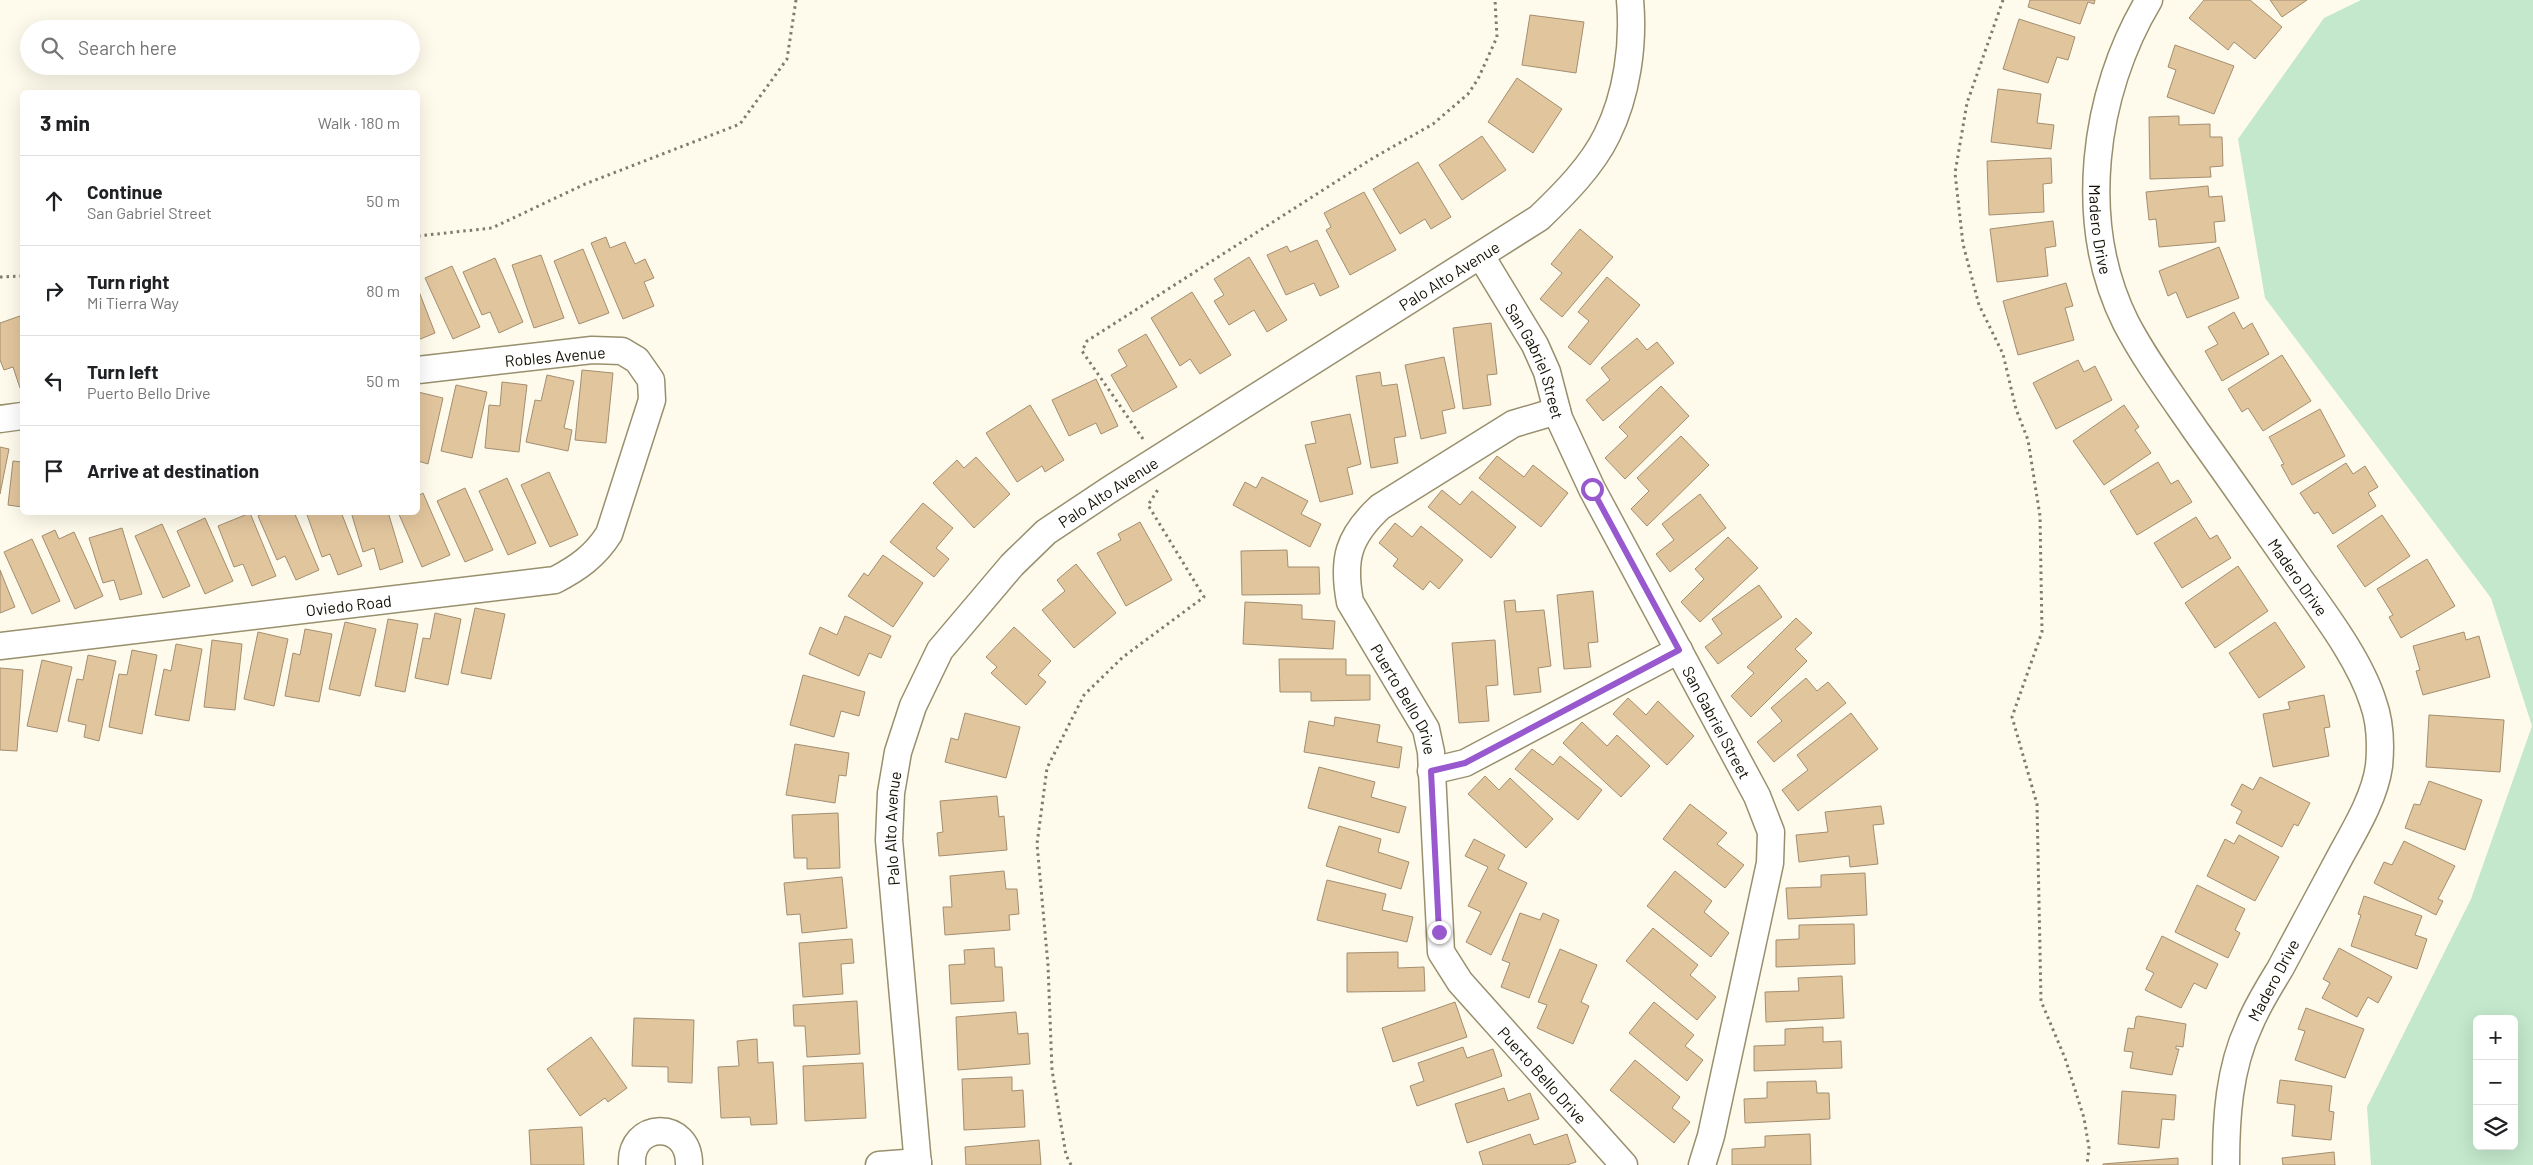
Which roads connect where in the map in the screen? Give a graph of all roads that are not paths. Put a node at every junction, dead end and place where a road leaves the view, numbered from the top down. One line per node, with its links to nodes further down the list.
1 (1630, 0): 3 (street, Palo Alto Avenue)
2 (2149, 0): 18 (street, Madero Drive)
3 (1480, 256): 5 (street, San Gabriel Street); 12 (street, Palo Alto Avenue)
4 (420, 370): 8 (street, Robles Avenue)
5 (1557, 411): 10 (street, San Gabriel Street); 11 (street, Puerto Bello Drive)
6 (20, 416): 7 (street)
7 (0, 418)
8 (631, 466): 9 (street, Oviedo Road)
9 (0, 646)
10 (1679, 650): 11 (street); 17 (street, San Gabriel Street)
11 (1431, 771): 16 (street, Puerto Bello Drive)
12 (918, 1163): 15 (street)
13 (632, 1165): 14 (street)
14 (689, 1165)
15 (879, 1165)
16 (1624, 1165)
17 (1702, 1165)
18 (2226, 1165)

